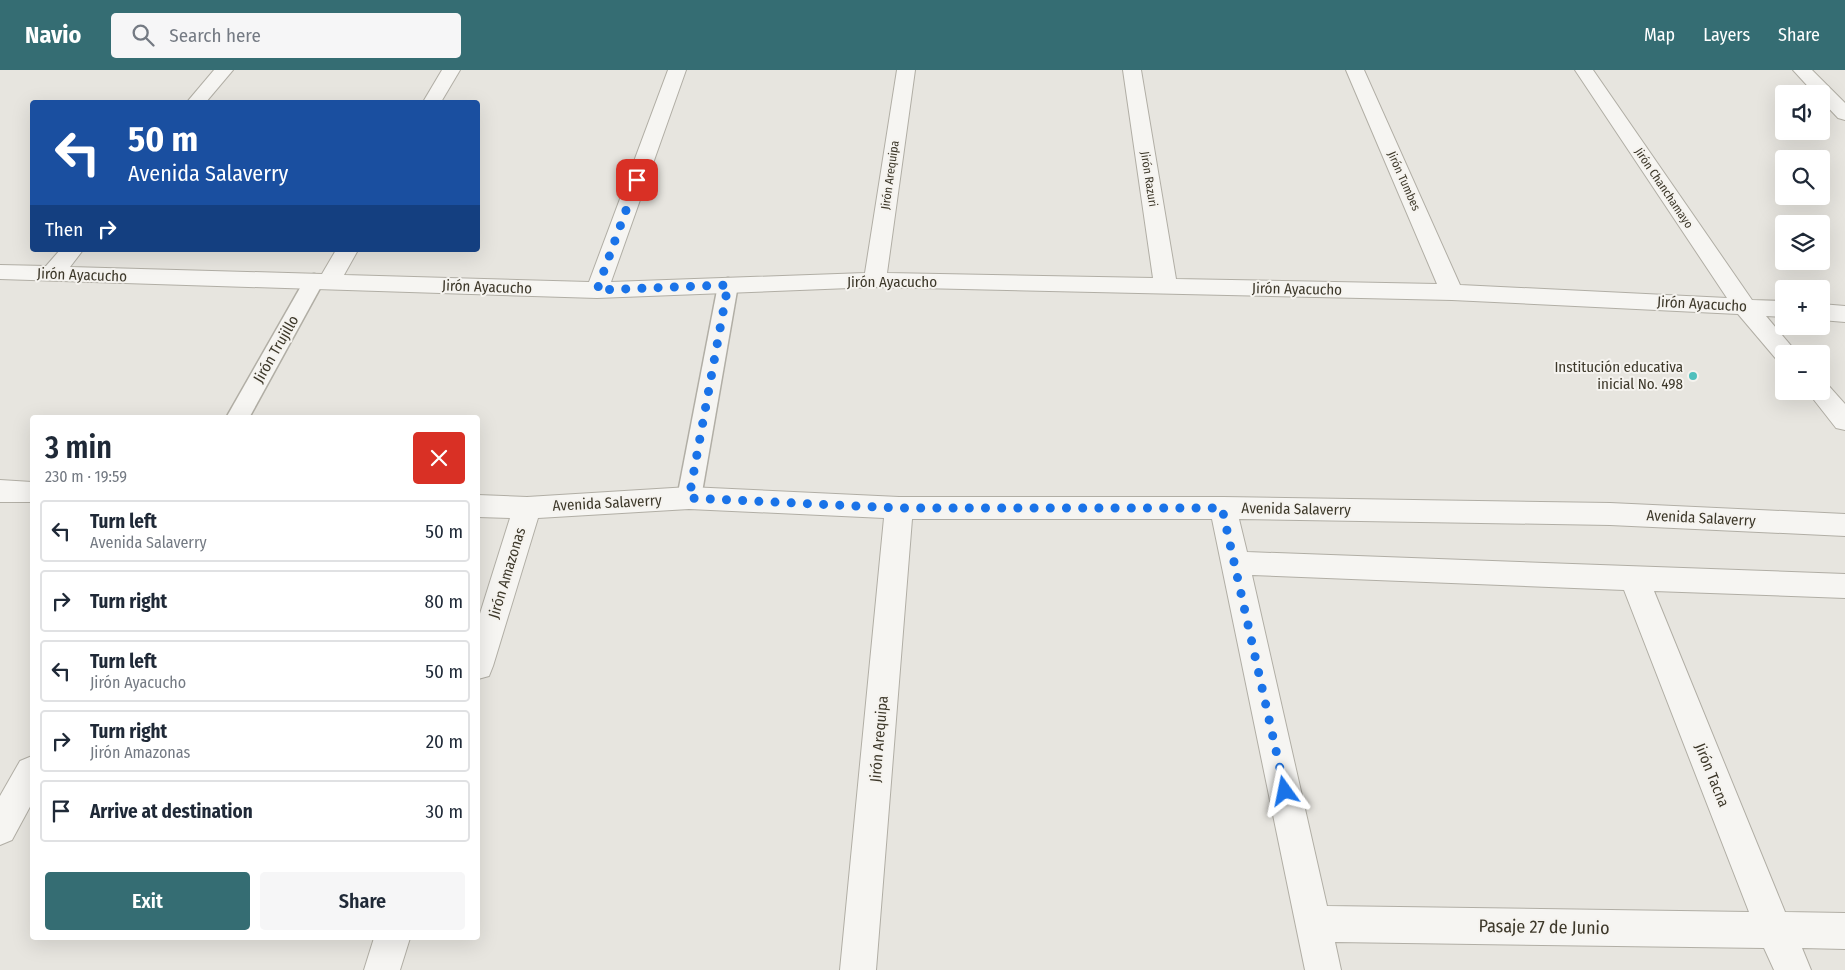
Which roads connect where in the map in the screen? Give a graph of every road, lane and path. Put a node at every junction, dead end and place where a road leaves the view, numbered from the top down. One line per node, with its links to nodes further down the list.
1 (224, 70): 9 (street)
2 (451, 70): 10 (street)
3 (677, 70): 20 (street)
4 (906, 70): 16 (street, Jirón Arequipa)
5 (1132, 70): 19 (street, Jirón Razuri)
6 (1355, 70): 21 (street, Jirón Tumbes)
7 (1584, 70): 22 (street, Jirón Chanchamayo)
8 (1802, 70): 11 (street)
9 (198, 100)
10 (433, 100)
11 (1845, 114)
12 (70, 252): 15 (street)
13 (345, 252): 17 (street, Jirón Trujillo)
14 (0, 272): 15 (street, Jirón Ayacucho)
15 (52, 274): 17 (street, Jirón Ayacucho)
16 (875, 280): 18 (street, Jirón Ayacucho); 19 (street, Jirón Ayacucho)
17 (322, 282): 20 (street, Jirón Ayacucho); 28 (lane, Jirón Trujillo)
18 (728, 285): 20 (street, Jirón Ayacucho); 32 (lane)
19 (1166, 287): 21 (street, Jirón Ayacucho)
20 (597, 290)
21 (1452, 292): 22 (street, Jirón Ayacucho)
22 (1744, 306): 23 (street, Jirón Ayacucho); 26 (street, Jirón Chanchamayo)
23 (1775, 308)
24 (1830, 313): 25 (street)
25 (1845, 314)
26 (1778, 345)
27 (1827, 400): 29 (street)
28 (239, 415)
29 (1845, 421)
30 (0, 491): 31 (street)
31 (30, 492)
32 (689, 498): 34 (street, Avenida Salaverry); 35 (street, Avenida Salaverry)
33 (480, 506): 34 (street, Avenida Salaverry)
34 (527, 508): 41 (street, Jirón Amazonas)
35 (899, 508): 36 (street, Avenida Salaverry); 49 (street, Jirón Arequipa)
36 (1222, 508): 37 (street, Avenida Salaverry); 38 (street)
37 (1845, 525)
38 (1236, 563): 39 (street); 44 (street)
39 (1634, 578): 40 (street); 45 (street, Jirón Tacna)
40 (1845, 586)
41 (480, 660)
42 (30, 776): 43 (street)
43 (0, 828)
44 (1314, 924): 45 (street, Pasaje 27 de Junio); 50 (street)
45 (1774, 930): 46 (street); 51 (street, Jirón Tacna)
46 (1845, 931)
47 (391, 940): 48 (street)
48 (382, 970)
49 (858, 970)
50 (1323, 970)
51 (1793, 970)

